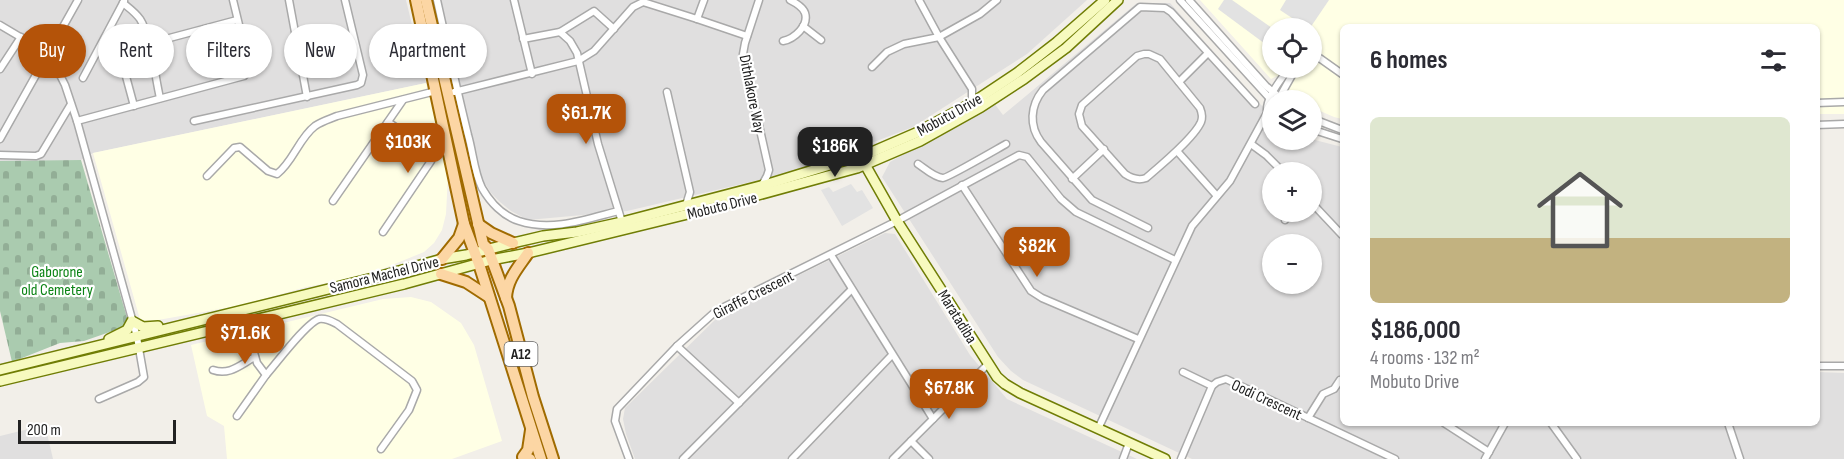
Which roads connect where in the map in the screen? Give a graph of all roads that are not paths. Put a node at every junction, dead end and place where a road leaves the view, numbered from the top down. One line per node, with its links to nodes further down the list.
1 (78, 0): 21 (street)
2 (233, 0): 20 (street)
3 (289, 0): 54 (street)
4 (345, 0): 54 (street)
5 (416, 0): 52 (main road, A12)
6 (426, 0): 52 (main road, A12)
7 (437, 0): 52 (street)
8 (514, 0): 31 (street)
9 (704, 0): 19 (street)
10 (759, 0): 28 (street, Dithlakore Way)
11 (790, 0): 24 (street)
12 (919, 0): 30 (street)
13 (997, 0): 30 (street)
14 (1105, 0): 53 (main road, Mobutu Drive)
15 (1118, 0): 80 (main road, Mobuto Drive)
16 (1180, 0): 49 (street)
17 (1189, 0): 50 (street)
18 (123, 1): 22 (street); 55 (street)
19 (697, 19): 25 (street); 28 (street)
20 (237, 20): 29 (street); 55 (street)
21 (65, 24)
22 (112, 24)
23 (0, 25): 27 (street)
24 (803, 26): 32 (street); 33 (street)
25 (614, 29): 26 (street); 38 (street)
26 (560, 32): 31 (street); 38 (street)
27 (18, 35)
28 (747, 36): 85 (street, Dithlakore Way)
29 (174, 37)
30 (939, 37): 39 (street); 48 (street)
31 (523, 39): 43 (street)
32 (821, 40)
33 (783, 41)
34 (18, 42): 40 (street)
35 (98, 51): 41 (street)
36 (1208, 54): 47 (street); 61 (street); 89 (street)
37 (1322, 60): 42 (street)
38 (578, 61): 43 (street); 98 (street)
39 (872, 67)
40 (0, 69)
41 (86, 73)
42 (1340, 73)
43 (532, 74): 52 (street)
44 (35, 78): 73 (street)
45 (62, 78): 60 (street)
46 (126, 78): 62 (street)
47 (1179, 82): 76 (street); 77 (street)
48 (972, 89): 53 (street); 58 (street)
49 (1264, 90)
50 (1264, 90)
51 (667, 92): 93 (street)
52 (444, 93): 56 (street); 98 (street); 102 (main road, A12); 103 (main road, A12)
53 (986, 93): 58 (main road, Mobutu Drive)
54 (307, 97): 64 (street)
55 (160, 98): 62 (street)
56 (403, 100): 65 (street); 87 (street)
57 (1844, 102): 59 (street)
58 (972, 103): 81 (main road, Mobutu Drive)
59 (1820, 103)
60 (71, 104): 63 (street); 78 (street)
61 (1255, 104)
62 (134, 106): 63 (street)
63 (77, 121): 120 (street)
64 (194, 121)
65 (388, 122): 95 (street); 105 (street)
66 (1322, 122): 70 (street)
67 (1820, 124): 68 (street)
68 (1844, 124)
69 (1262, 125): 75 (street)
70 (1340, 129)
71 (1322, 133): 72 (street)
72 (1340, 138)
73 (0, 139)
74 (1006, 144): 79 (street)
75 (1251, 144): 82 (street); 94 (street)
76 (1104, 150): 77 (street); 89 (street)
77 (1177, 151): 94 (street)
78 (0, 155)
79 (981, 157): 83 (street); 86 (street)
80 (879, 159): 81 (main road, Mobuto Drive); 88 (main road)
81 (863, 160): 84 (main road, Mobuto Drive); 88 (main road, Maratadiba); 90 (main road, Mobutu Drive)
82 (1273, 162)
83 (918, 164)
84 (853, 169): 88 (main road); 109 (main road, Mobuto Drive)
85 (769, 170): 90 (street); 92 (street)
86 (990, 170): 91 (street, Giraffe Crescent); 113 (street, Giraffe Crescent)
87 (207, 176)
88 (872, 178): 100 (main road, Maratadiba)
89 (1072, 179): 104 (street)
90 (780, 181): 92 (main road, Mobutu Drive)
91 (962, 185): 100 (street, Giraffe Crescent); 124 (street)
92 (761, 186): 96 (main road, Mobutu Drive)
93 (690, 192): 96 (street); 97 (street)
94 (1217, 196): 113 (street)
95 (333, 201)
96 (702, 201): 97 (main road, Mobutu Drive)
97 (686, 205): 101 (main road, Mobutu Drive)
98 (618, 211): 101 (street)
99 (1322, 214): 106 (street)
100 (897, 221): 111 (street, Giraffe Crescent); 130 (main road, Maratadiba)
101 (622, 222): 107 (main road, Mobutu Drive)
102 (464, 224): 108 (main road, A12); 112 (main road)
103 (478, 224): 107 (main road); 110 (main road, A12)
104 (1148, 228)
105 (383, 232)
106 (1340, 233)
107 (513, 243): 110 (main road, Mobutu Drive)
108 (474, 253): 110 (main road, Samora Machel Drive); 112 (main road, Samora Machel Drive); 114 (main road, A12)
109 (528, 253): 110 (main road, Mobuto Drive); 118 (main road)
110 (490, 254): 114 (main road, Mobutu Drive); 118 (main road, A12)
111 (831, 255): 116 (street); 125 (street, Giraffe Crescent)
112 (442, 259): 119 (main road, Samora Machel Drive)
113 (1175, 260): 124 (street)
114 (479, 264): 115 (main road, Samora Machel Drive); 117 (main road, A12)
115 (441, 274): 117 (main road); 121 (main road, Samora Machel Drive)
116 (851, 290): 128 (street); 141 (street)
117 (489, 297): 149 (main road, A12)
118 (508, 306): 155 (main road, A12)
119 (242, 310): 121 (street); 122 (main road, Samora Machel Drive)
120 (132, 321): 122 (main road); 123 (street); 126 (main road)
121 (246, 322): 127 (main road, Samora Machel Drive); 129 (street)
122 (175, 327): 123 (main road, Samora Machel Drive)
123 (137, 337): 126 (main road, Samora Machel Drive); 127 (street)
124 (1138, 339): 150 (street)
125 (677, 345): 141 (street); 157 (street, Giraffe Crescent)
126 (97, 346): 133 (main road, Samora Machel Drive)
127 (139, 348): 138 (main road, Samora Machel Drive); 140 (street)
128 (892, 355): 144 (street); 156 (street)
129 (255, 357): 134 (street); 136 (street)
130 (988, 364): 144 (street); 150 (main road, Maratadiba)
131 (1820, 366): 132 (street)
132 (1844, 366)
133 (0, 370)
134 (213, 370)
135 (1183, 372): 139 (street)
136 (266, 375): 142 (street); 153 (street)
137 (1340, 380): 143 (street)
138 (0, 381)
139 (1212, 386): 143 (street, Oodi Crescent); 163 (street, Oodi Crescent)
140 (99, 399)
141 (739, 403): 158 (street)
142 (237, 416)
143 (1308, 418): 164 (street, Oodi Crescent)
144 (933, 419): 151 (street)
145 (1449, 426): 154 (street)
146 (1503, 426): 154 (street)
147 (1553, 426): 166 (street)
148 (1729, 426): 167 (street)
149 (531, 428): 155 (main road, A12); 155 (main road)
150 (1098, 429): 152 (main road, Maratadiba)
151 (911, 441): 159 (street); 160 (street)
152 (1129, 443): 161 (street); 162 (main road, Maratadiba)
153 (381, 449)
154 (1489, 452): 165 (street)
155 (536, 456)
156 (793, 458)
157 (629, 459)
158 (683, 459)
159 (893, 459)
160 (929, 459)
161 (1123, 459)
162 (1165, 459)
163 (1181, 459)
164 (1395, 459)
165 (1485, 459)
166 (1577, 459)
167 (1740, 459)

